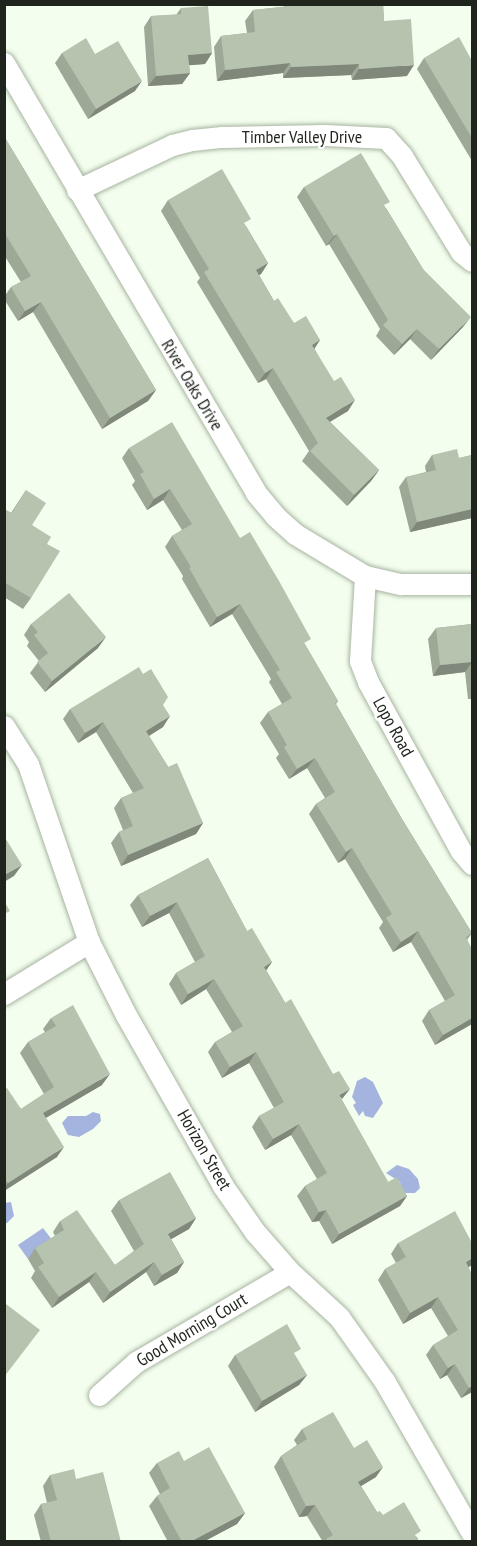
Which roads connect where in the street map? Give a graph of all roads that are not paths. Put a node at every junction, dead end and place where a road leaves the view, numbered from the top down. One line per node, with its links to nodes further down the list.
1 (4, 63): 2 (street, River Oaks Drive)
2 (77, 190): 3 (street, Timber Valley Drive); 4 (street, River Oaks Drive)
3 (472, 261)
4 (365, 576): 5 (street, River Oaks Drive); 7 (street, Lopo Road)
5 (472, 584)
6 (4, 726): 8 (street, Horizon Street)
7 (472, 864)
8 (89, 942): 9 (street); 10 (street, Horizon Street)
9 (4, 994)
10 (290, 1272): 11 (street, Good Morning Court); 12 (street, Horizon Street)
11 (99, 1395)
12 (472, 1533)

